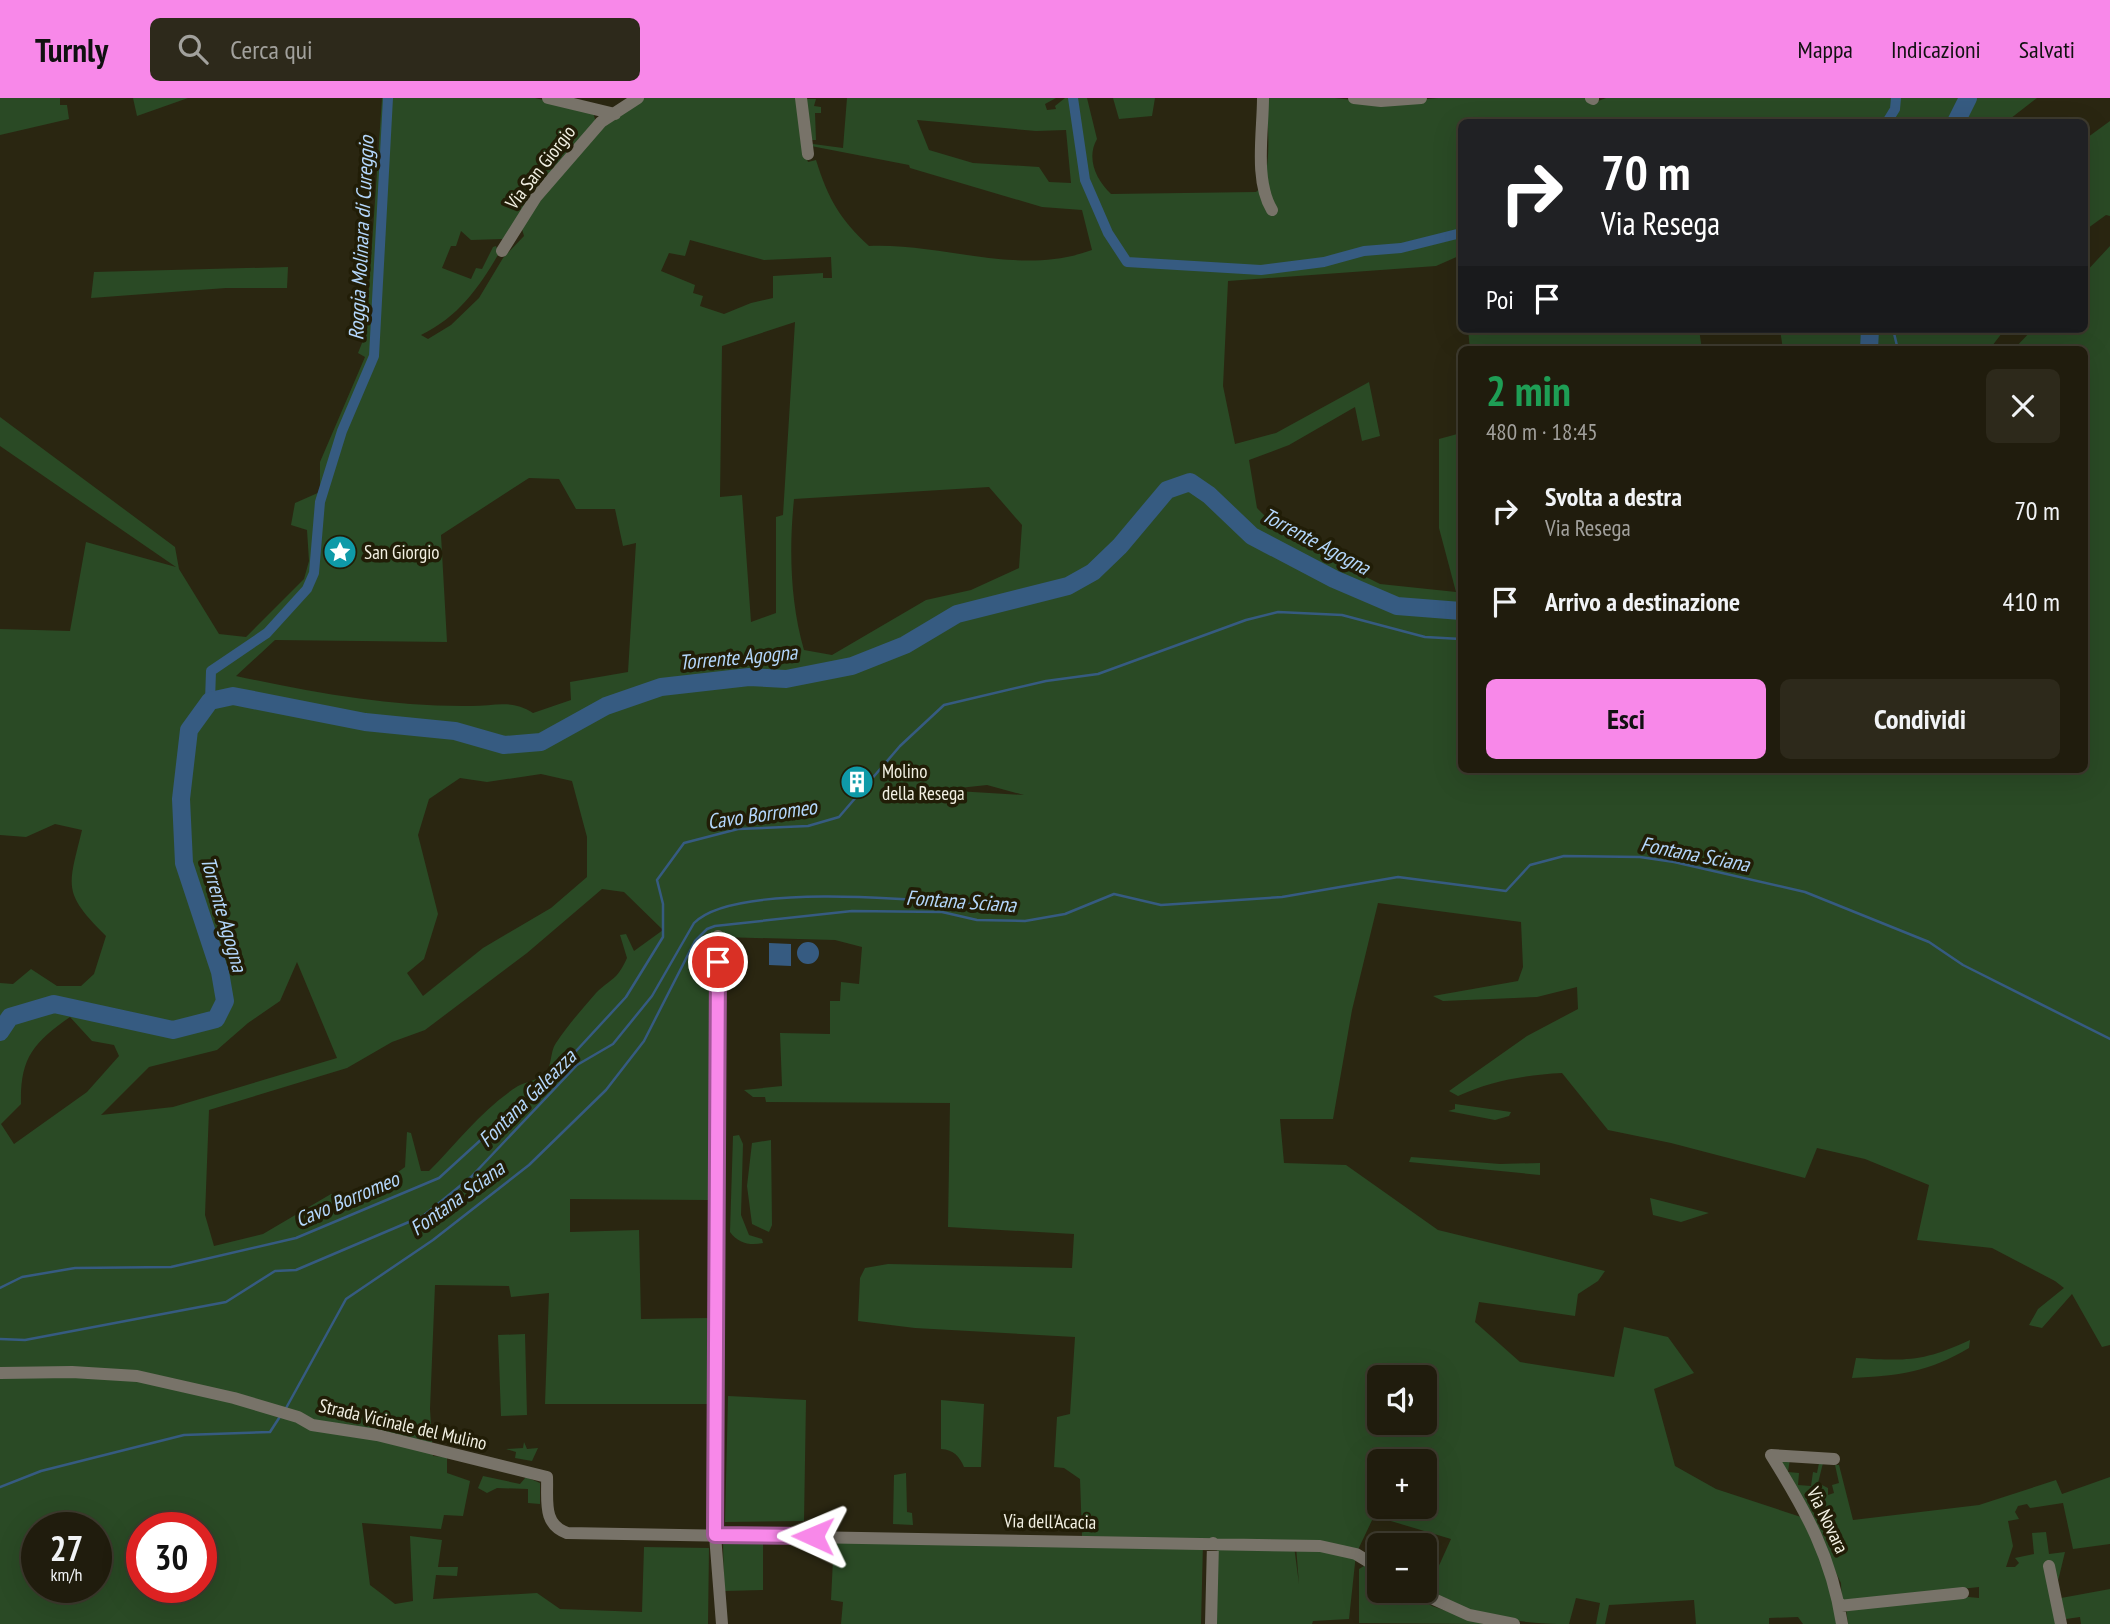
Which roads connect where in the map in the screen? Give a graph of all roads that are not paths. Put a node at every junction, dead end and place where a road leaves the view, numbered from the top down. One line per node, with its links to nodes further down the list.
1 (548, 98): 7 (street, Via San Giorgio)
2 (638, 98): 7 (street, Via San Giorgio)
3 (801, 98): 8 (street)
4 (1263, 98): 9 (street)
5 (1354, 98): 6 (street)
6 (1420, 98)
7 (615, 114): 10 (street, Via San Giorgio)
8 (808, 153)
9 (1272, 210)
10 (502, 251)
11 (718, 936): 14 (street)
12 (0, 1373): 14 (street, Strada Vicinale del Mulino)
13 (1834, 1459): 20 (street, Via Novara)
14 (715, 1535): 15 (street, Via dell'Acacia); 21 (street)
15 (1213, 1543): 16 (street, Via dell'Acacia); 22 (street)
16 (1367, 1560)
17 (2049, 1566): 25 (street)
18 (1963, 1593): 20 (street)
19 (1437, 1601): 23 (street)
20 (1839, 1606): 24 (street, Via Novara)
21 (722, 1624)
22 (1210, 1624)
23 (1514, 1624)
24 (1842, 1624)
25 (2060, 1624)

